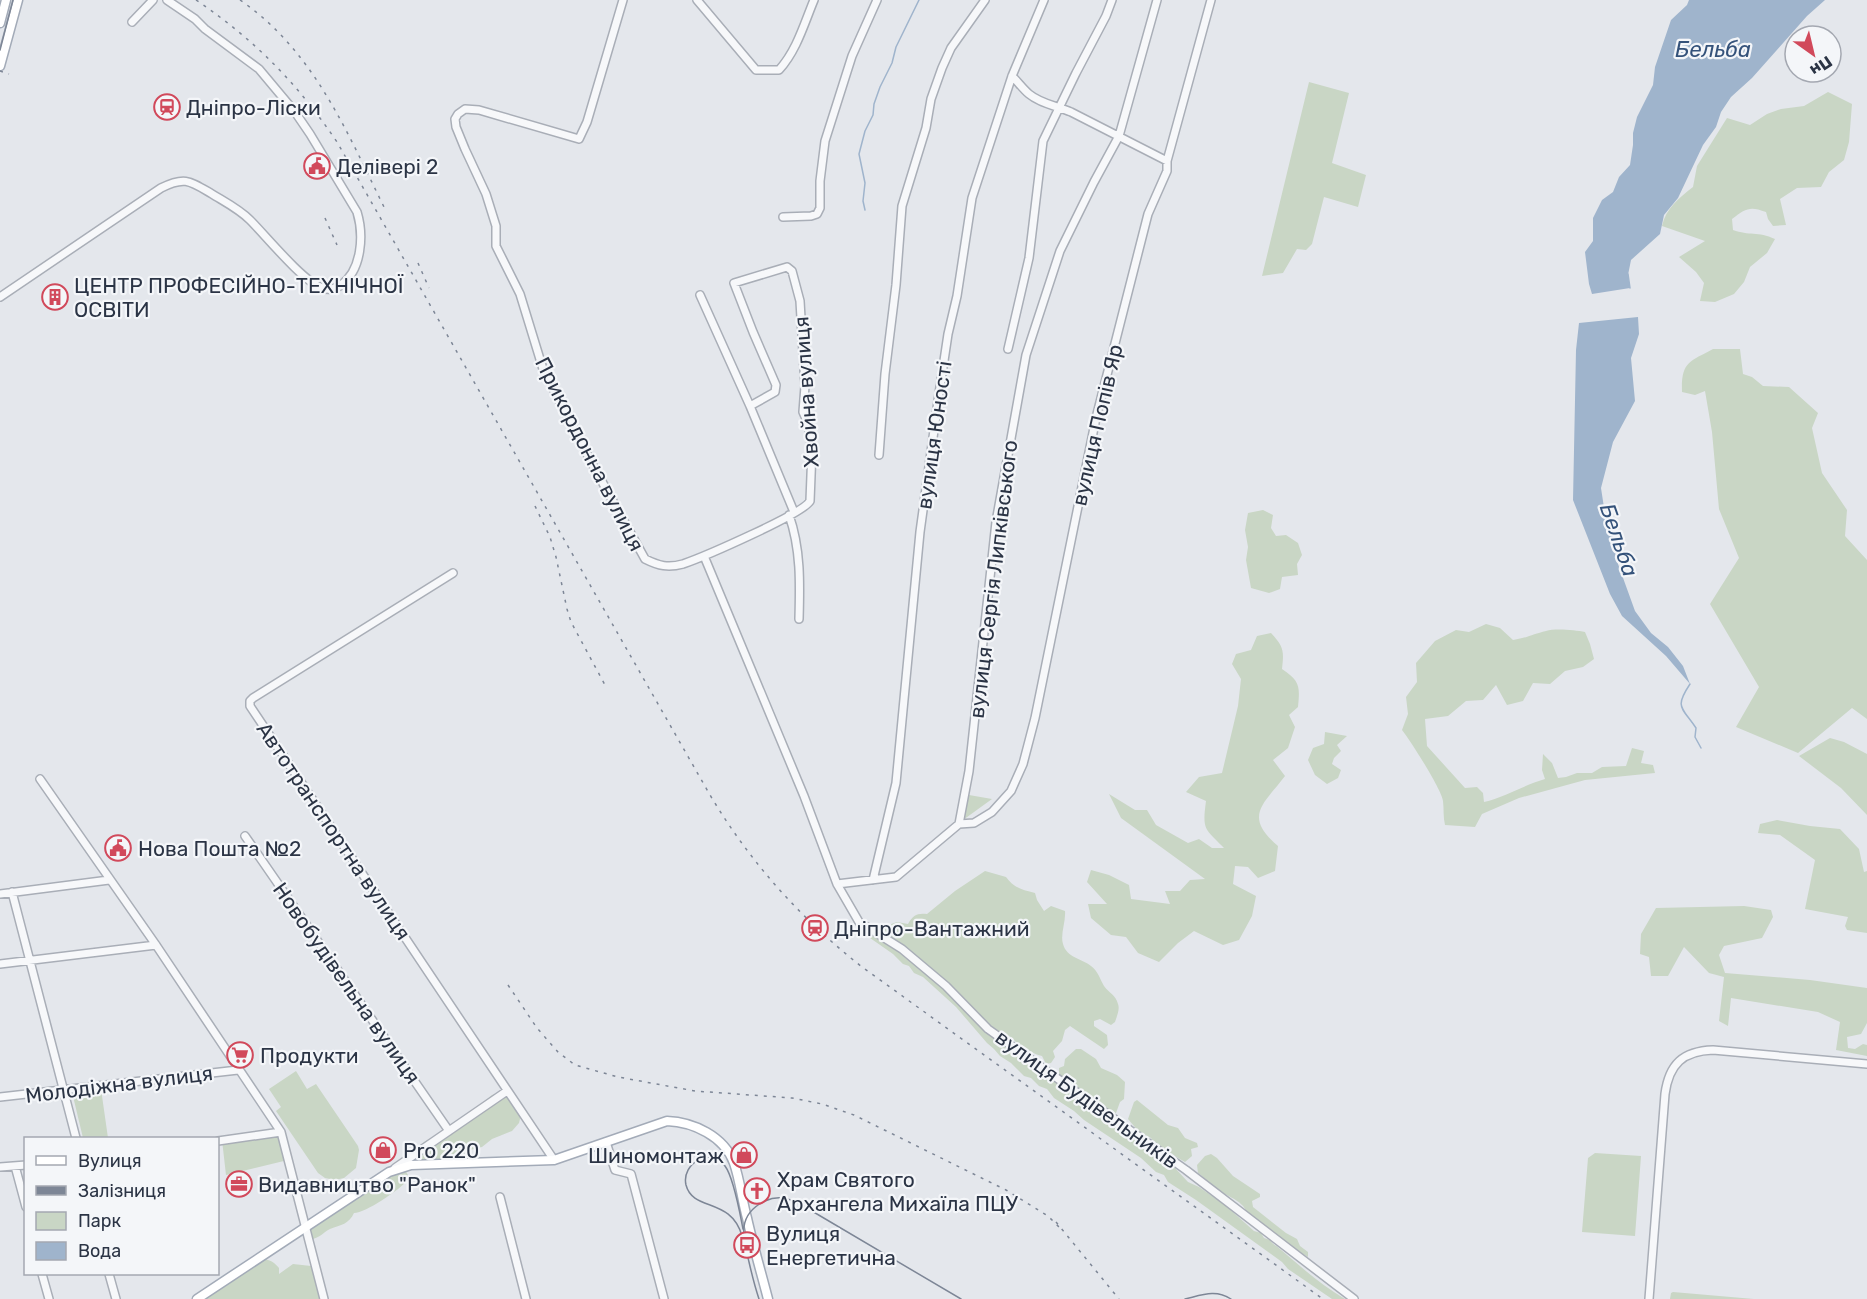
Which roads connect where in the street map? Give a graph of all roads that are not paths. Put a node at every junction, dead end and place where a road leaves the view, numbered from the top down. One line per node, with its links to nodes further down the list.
1 (6, 0): 15 (main road)
2 (18, 0): 16 (main road)
3 (153, 0): 14 (street)
4 (168, 0): 23 (street)
5 (623, 0): 28 (street, Прикордонна вулиця)
6 (697, 0): 7 (street)
7 (814, 0)
8 (877, 0): 21 (street)
9 (985, 0): 26 (street)
10 (1044, 0): 17 (street, вулиця Юності)
11 (1112, 0): 18 (street)
12 (1156, 0): 19 (street, вулиця Сергія Липківського)
13 (1211, 0): 20 (street, вулиця Попів Яр)
14 (132, 22)
15 (0, 23)
16 (1, 62)
17 (1012, 76): 18 (street); 35 (street, вулиця Юності)
18 (1060, 107): 19 (street); 24 (street)
19 (1119, 136): 20 (street); 32 (street, вулиця Сергія Липківського)
20 (1167, 161): 32 (street, вулиця Попів Яр)
21 (783, 217)
22 (700, 295): 25 (street)
23 (0, 297)
24 (1008, 350)
25 (750, 406): 27 (street); 27 (street, Хвойна вулиця)
26 (879, 454)
27 (792, 514): 28 (street); 30 (street)
28 (704, 556): 36 (street)
29 (453, 573): 45 (street, Автотранспортна вулиця)
30 (799, 619)
31 (40, 779): 34 (street)
32 (959, 824): 35 (street)
33 (245, 836): 47 (street, Новобудівельна вулиця)
34 (109, 880): 37 (street); 39 (street)
35 (873, 880): 36 (street)
36 (837, 884): 69 (street, вулиця Будівельників)
37 (12, 892): 38 (street); 40 (street)
38 (0, 894)
39 (156, 945): 40 (street); 43 (street)
40 (30, 961): 41 (street); 44 (street)
41 (0, 964)
42 (1867, 1064): 70 (street)
43 (238, 1070): 44 (street, Молодіжна вулиця); 48 (street)
44 (63, 1090): 46 (street, Молодіжна вулиця); 49 (street)
45 (507, 1091): 47 (street); 52 (street, Автотранспортна вулиця)
46 (0, 1097)
47 (449, 1131): 56 (street)
48 (281, 1132): 50 (street); 59 (street)
49 (75, 1137)
50 (219, 1141)
51 (606, 1142): 52 (main road); 67 (street); 68 (main road)
52 (554, 1160): 56 (main road)
53 (24, 1165): 54 (street)
54 (15, 1166): 55 (street); 58 (street)
55 (0, 1167)
56 (389, 1172): 59 (main road)
57 (500, 1197): 66 (street)
58 (24, 1200)
59 (305, 1226): 64 (main road); 65 (street)
60 (42, 1275): 62 (street)
61 (110, 1275): 63 (street)
62 (49, 1299)
63 (116, 1299)
64 (197, 1299)
65 (324, 1299)
66 (526, 1299)
67 (664, 1299)
68 (768, 1299)
69 (1354, 1299)
70 (1649, 1299)

